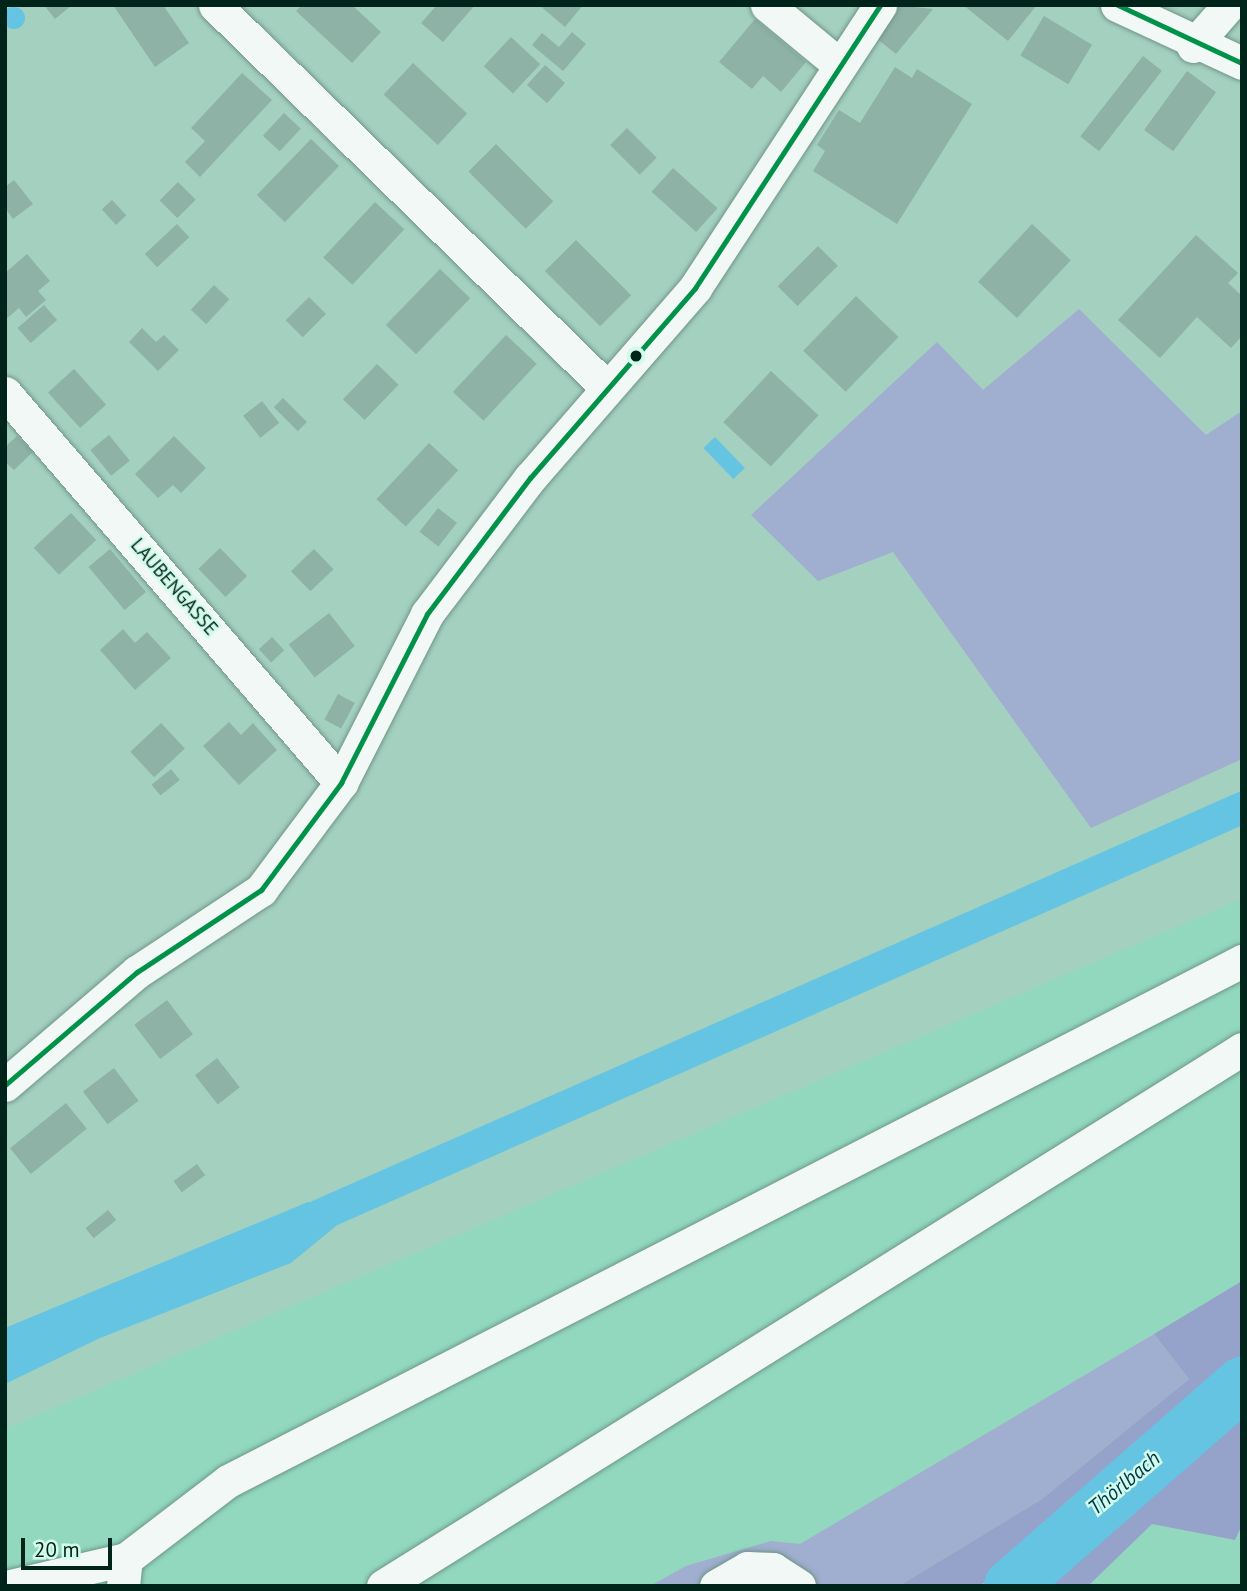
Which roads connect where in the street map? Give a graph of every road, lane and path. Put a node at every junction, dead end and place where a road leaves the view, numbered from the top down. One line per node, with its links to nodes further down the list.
1 (215, 5): 9 (street)
2 (767, 5): 7 (street)
3 (880, 5): 7 (street)
4 (1117, 5): 6 (street)
5 (1229, 5): 6 (street)
6 (1193, 46): 8 (street)
7 (837, 63): 9 (street)
8 (1242, 63)
9 (607, 388): 11 (street)
10 (5, 393): 11 (street, LAUBENGASSE)
11 (341, 783): 14 (street)
12 (1242, 961): 15 (street)
13 (1242, 1049): 17 (street)
14 (5, 1085)
15 (124, 1572): 16 (street)
16 (10, 1586)
17 (383, 1586)
18 (716, 1586): 19 (street)
19 (799, 1586)

